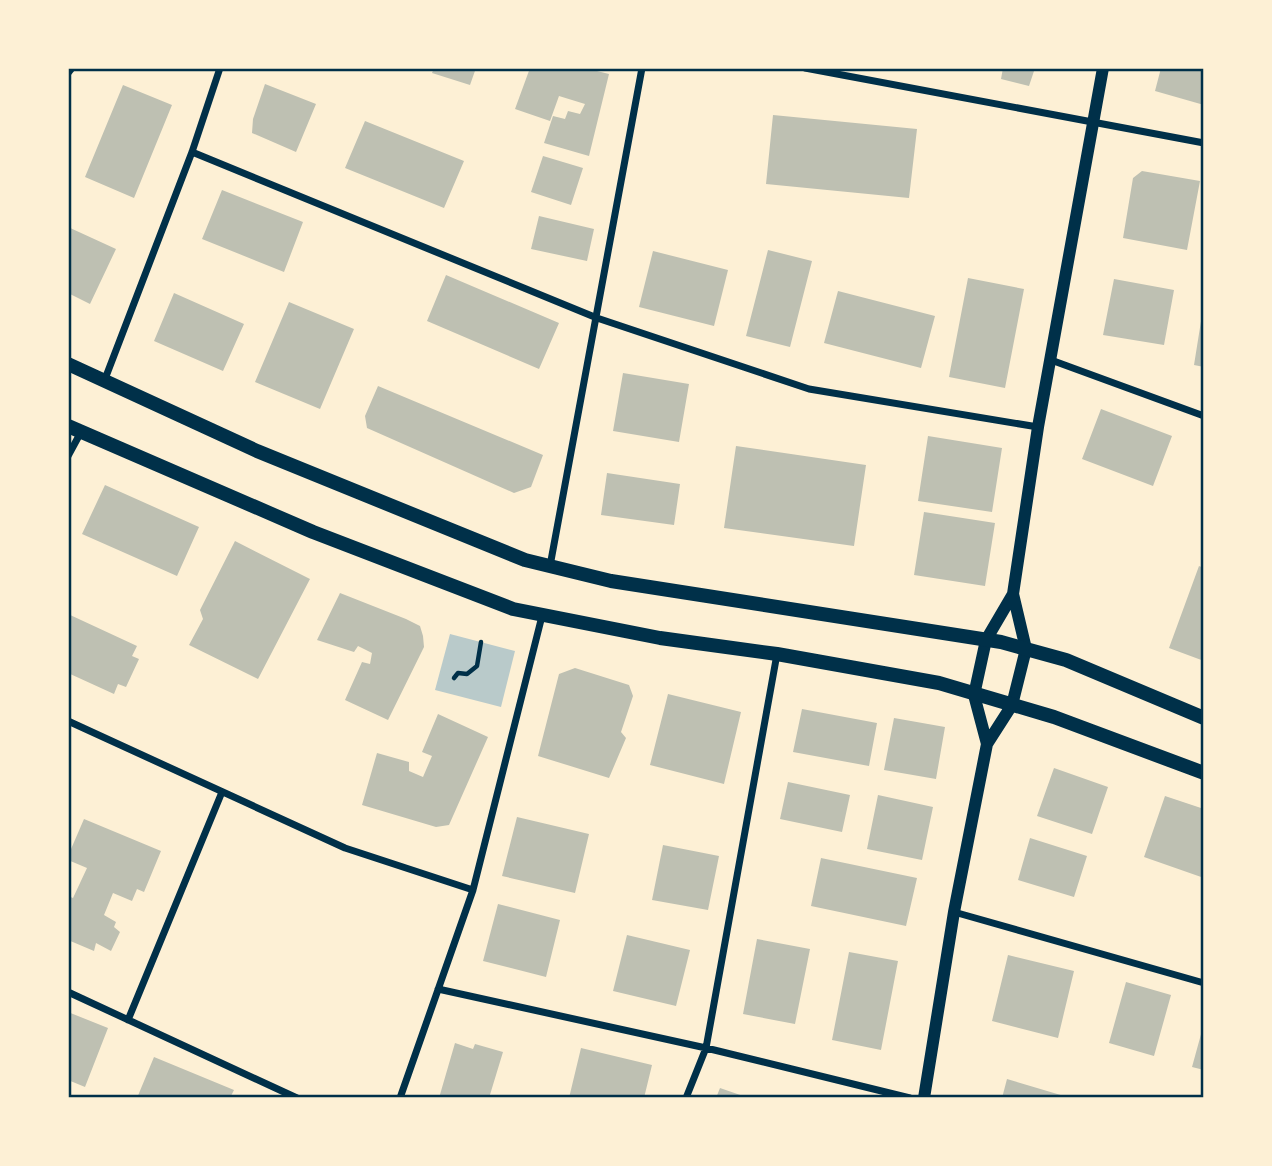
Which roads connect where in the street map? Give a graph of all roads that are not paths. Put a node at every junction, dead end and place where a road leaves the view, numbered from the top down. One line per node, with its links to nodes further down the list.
1 (72, 68): 6 (street)
2 (220, 68): 9 (street)
3 (642, 68): 10 (street)
4 (805, 68): 7 (street)
5 (1103, 68): 7 (street)
6 (68, 73)
7 (1093, 123): 8 (street); 11 (street)
8 (1204, 143)
9 (191, 152): 10 (street); 13 (street)
10 (597, 318): 15 (street); 18 (street)
11 (1051, 360): 14 (street); 15 (street)
12 (68, 364): 13 (main road)
13 (105, 379): 18 (main road)
14 (1204, 416)
15 (1038, 427): 19 (street)
16 (75, 429): 17 (street); 20 (main road)
17 (68, 456)
18 (550, 566): 21 (main road)
19 (1013, 594): 21 (street); 22 (street)
20 (542, 617): 23 (main road); 31 (street)
21 (986, 640): 22 (main road); 24 (street)
22 (1026, 649): 25 (street); 26 (main road)
23 (777, 654): 24 (main road); 37 (street)
24 (974, 695): 25 (main road); 28 (street)
25 (1012, 705): 28 (street); 29 (main road)
26 (1204, 718)
27 (68, 721): 30 (street)
28 (987, 744): 32 (street)
29 (1204, 773)
30 (222, 792): 31 (street); 36 (street)
31 (473, 890): 34 (street)
32 (954, 912): 33 (street); 42 (street)
33 (1204, 983)
34 (438, 989): 37 (street); 39 (street)
35 (68, 992): 36 (street)
36 (128, 1020): 38 (street)
37 (706, 1048): 40 (street); 41 (street)
38 (297, 1098)
39 (400, 1098)
40 (686, 1098)
41 (910, 1098)
42 (924, 1098)

